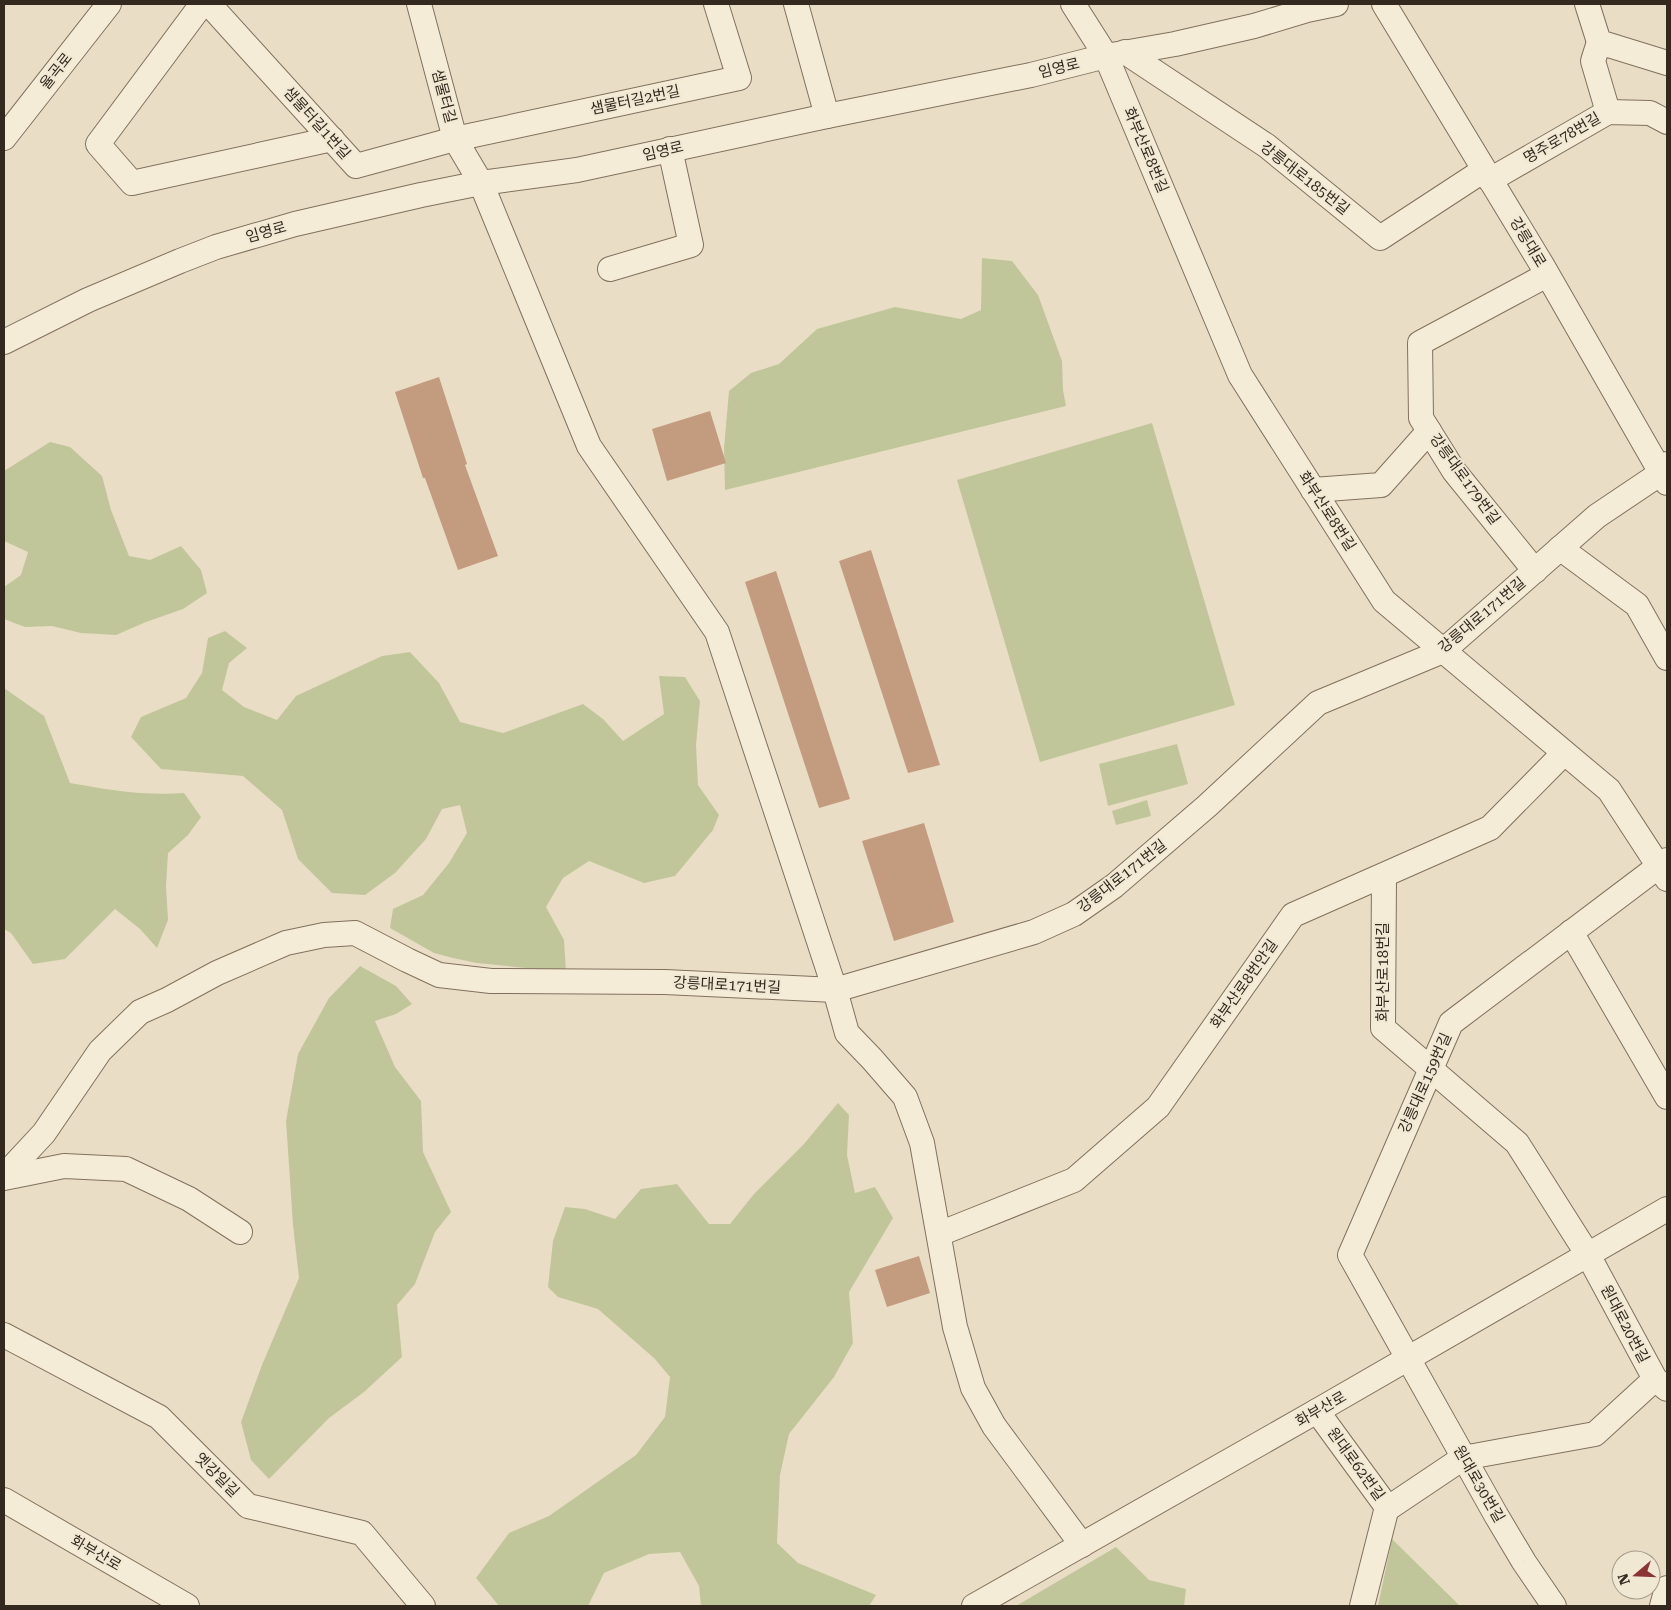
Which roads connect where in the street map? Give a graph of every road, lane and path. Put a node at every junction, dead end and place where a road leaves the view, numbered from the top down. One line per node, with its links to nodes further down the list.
1 (109, 4): 17 (street, 율곡로)
2 (202, 4): 18 (street)
3 (209, 4): 18 (street, 샘물터길1번길)
4 (419, 4): 19 (street, 샘물터길)
5 (716, 4): 19 (street, 샘물터길2번길)
6 (796, 4): 15 (street)
7 (1073, 4): 12 (street)
8 (1336, 4): 12 (street, 임영로)
9 (1384, 4): 21 (street, 강릉대로)
10 (1587, 4): 11 (street)
11 (1599, 42): 13 (street); 14 (street)
12 (1116, 54): 15 (street, 임영로); 21 (street, 강릉대로185번길); 28 (street, 화부산로8번길)
13 (1667, 63)
14 (1608, 112): 16 (street, 명주로78번길); 21 (street, 명주로78번길)
15 (828, 116): 20 (street, 임영로)
16 (1667, 122)
17 (4, 138)
18 (332, 139): 19 (street, 샘물터길1번길)
19 (455, 139): 22 (street, 샘물터길)
20 (670, 149): 22 (street, 임영로); 23 (street)
21 (1487, 175): 24 (street, 강릉대로)
22 (481, 183): 25 (street, 임영로); 37 (street, 샘물터길)
23 (610, 269)
24 (1547, 274): 26 (street, 강릉대로179번길); 27 (street, 강릉대로)
25 (4, 342)
26 (1429, 431): 28 (street); 30 (street, 강릉대로179번길)
27 (1665, 473): 29 (street, 강릉대로171번길)
28 (1313, 490): 31 (street, 화부산로8번길)
29 (1560, 548): 30 (street, 강릉대로171번길); 32 (street)
30 (1535, 570): 31 (street, 강릉대로171번길)
31 (1443, 651): 33 (street, 화부산로8번길); 37 (street, 강릉대로171번길)
32 (1667, 658)
33 (1564, 752): 34 (street, 화부산로8번길); 35 (street, 화부산로8번안길)
34 (1665, 868): 36 (street, 강릉대로159번길)
35 (1384, 876): 38 (street, 화부산로18번길); 43 (street, 화부산로8번안길)
36 (1571, 932): 38 (street, 강릉대로159번길); 39 (street)
37 (835, 990): 40 (street, 강릉대로171번길); 43 (street, 샘물터길)
38 (1431, 1069): 44 (street, 화부산로18번길); 46 (street, 강릉대로159번길)
39 (1667, 1098)
40 (4, 1177): 42 (street)
41 (1667, 1209): 44 (street, 화부산로)
42 (240, 1232)
43 (939, 1234): 52 (street, 샘물터길)
44 (1588, 1255): 46 (street, 화부산로); 47 (street, 원대로20번길)
45 (4, 1336): 55 (street, 옛강일길)
46 (1408, 1359): 48 (street, 화부산로); 49 (street, 원대로30번길)
47 (1661, 1384): 49 (street)
48 (1317, 1411): 51 (street, 원대로62번길); 52 (street, 화부산로)
49 (1463, 1458): 51 (street); 58 (street, 원대로30번길)
50 (4, 1500): 54 (street, 화부산로)
51 (1387, 1509): 57 (street, 원대로62번길)
52 (1082, 1545): 56 (street, 화부산로)
53 (1667, 1588): 59 (street)
54 (188, 1606)
55 (423, 1606)
56 (974, 1606)
57 (1362, 1606)
58 (1554, 1606)
59 (1662, 1606)

